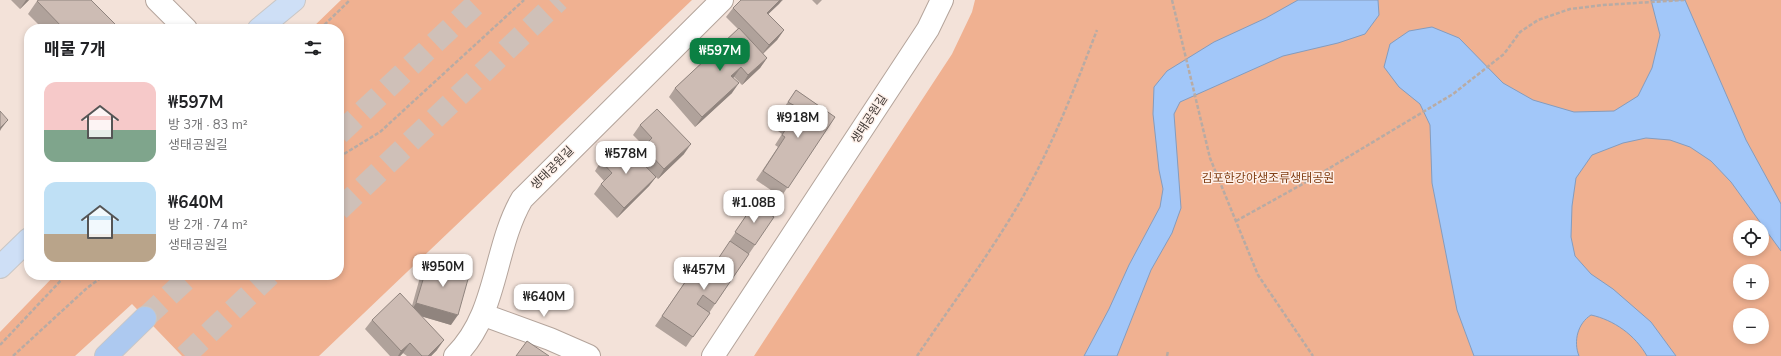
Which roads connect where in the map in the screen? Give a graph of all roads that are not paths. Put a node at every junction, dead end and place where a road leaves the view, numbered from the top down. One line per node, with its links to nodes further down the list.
1 (157, 0): 6 (street)
2 (278, 0): 7 (main road)
3 (294, 0): 8 (main road)
4 (722, 0): 11 (street, 생태공원길)
5 (942, 0): 16 (street, 생태공원길)
6 (181, 24)
7 (254, 24)
8 (265, 24)
9 (24, 244): 10 (main road)
10 (0, 267)
11 (484, 315): 14 (street, 생태공원길); 15 (street)
12 (146, 318): 13 (highway)
13 (106, 356)
14 (455, 356)
15 (589, 356)
16 (713, 356)

